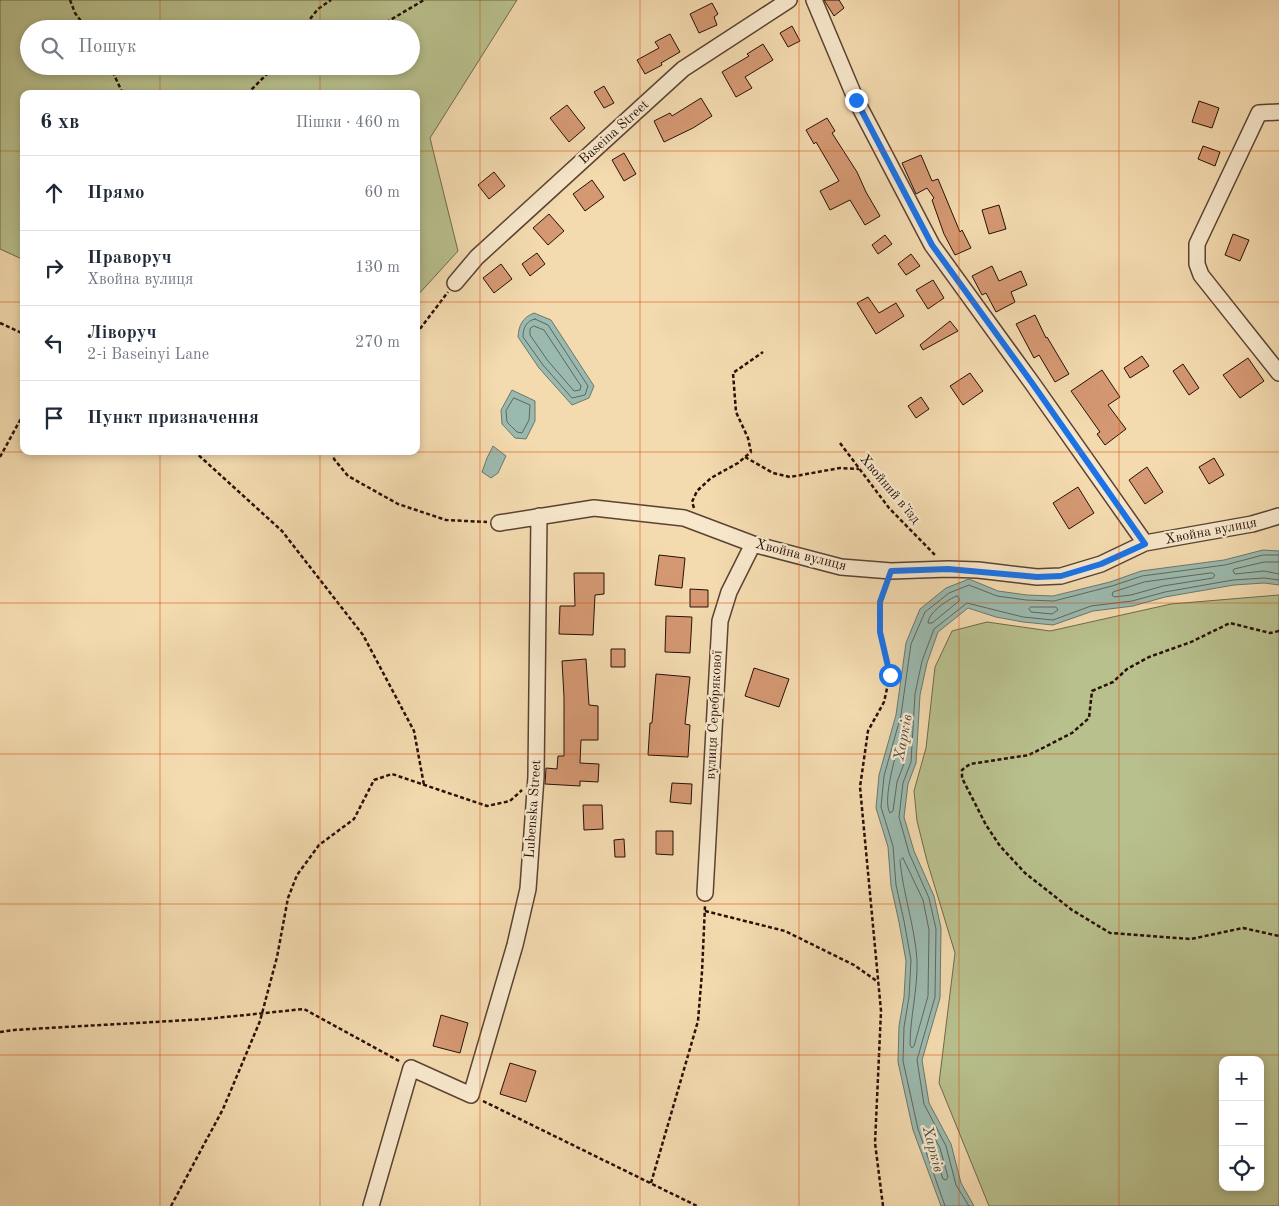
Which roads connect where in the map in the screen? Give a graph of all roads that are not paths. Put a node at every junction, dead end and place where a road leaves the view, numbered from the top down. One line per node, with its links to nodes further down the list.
1 (789, 0): 4 (street, Baseina Street)
2 (814, 0): 10 (street)
3 (1279, 112): 5 (street)
4 (455, 283)
5 (1279, 373)
6 (539, 516): 8 (street, Хвойна вулиця); 9 (street, Хвойна вулиця); 12 (street, Lubenska Street)
7 (1279, 516): 10 (street, Хвойна вулиця)
8 (499, 523)
9 (753, 544): 10 (street, Хвойна вулиця); 11 (street, вулиця Серебрякової)
10 (1145, 544)
11 (705, 894)
12 (371, 1206)

